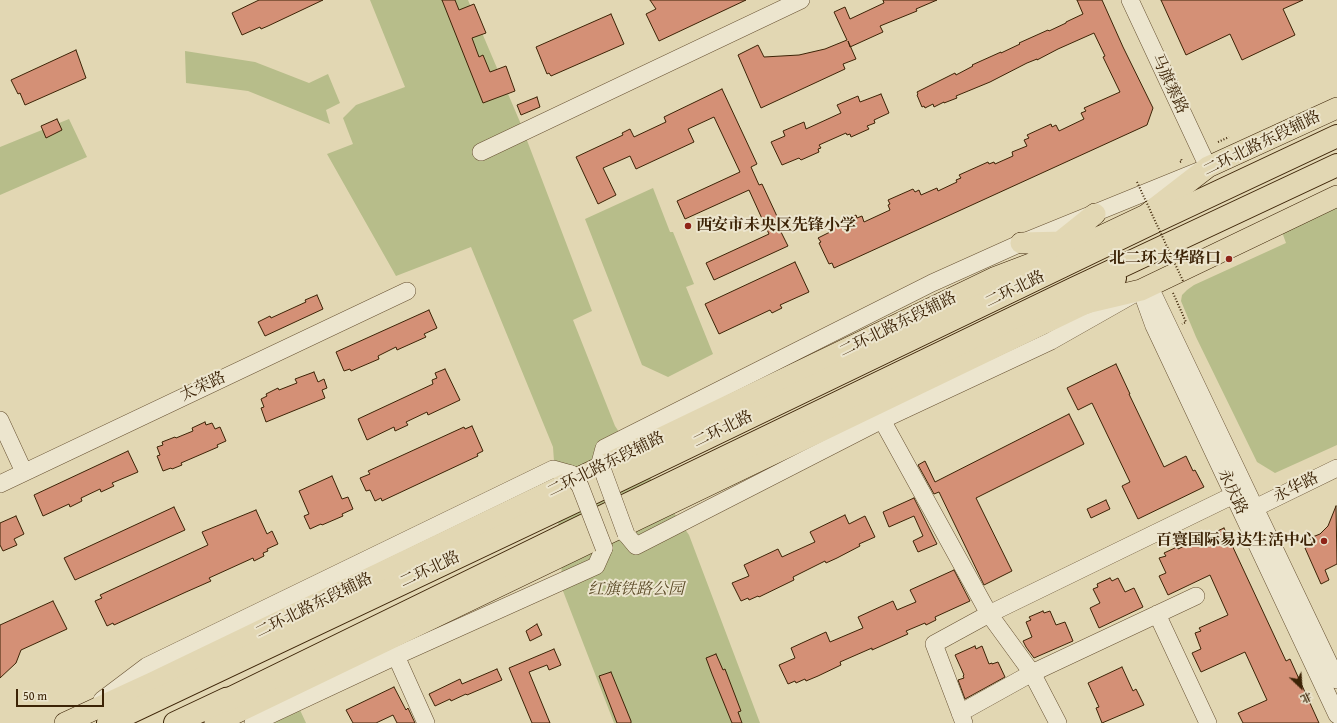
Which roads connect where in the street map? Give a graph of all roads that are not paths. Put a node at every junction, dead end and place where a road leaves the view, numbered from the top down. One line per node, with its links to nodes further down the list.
1 (801, 0): 5 (street)
2 (1130, 0): 7 (street, 马旗寨路)
3 (1337, 108): 7 (main road, 二环北路东段辅路)
4 (1337, 136): 11 (highway, 二环北路)
5 (481, 152)
6 (1337, 165): 15 (highway, 二环北路)
7 (1208, 167): 9 (street); 10 (main road, 二环北路东段辅路)
8 (1337, 196): 17 (main road)
9 (1095, 214): 13 (main road); 14 (street)
10 (1146, 215): 11 (highway); 12 (main road, 二环北路东段辅路)
11 (1124, 237): 12 (highway); 37 (highway, 二环北路)
12 (1091, 241): 13 (main road); 16 (main road, 二环北路东段辅路)
13 (1060, 242): 14 (main road); 16 (main road)
14 (1022, 243): 22 (street, bridge)
15 (1137, 260): 19 (highway); 20 (highway, 二环北路)
16 (1036, 262): 36 (main road, 二环北路东段辅路)
17 (1145, 288): 19 (main road); 22 (street); 26 (street, 永庆路)
18 (407, 291): 24 (street, 太荣路)
19 (1086, 302): 20 (highway); 39 (main road)
20 (1008, 321): 38 (highway, 二环北路)
21 (0, 420): 24 (street)
22 (882, 420): 29 (street)
23 (1337, 468): 27 (street, 永华路)
24 (24, 472): 25 (street, 太荣路)
25 (0, 484)
26 (1240, 492): 27 (street, 永庆路); 29 (street); 34 (street, 永庆路)
27 (1255, 508): 33 (street, 永庆路)
28 (1196, 596): 30 (street)
29 (989, 614): 32 (street); 35 (street)
30 (1156, 614): 32 (street); 43 (street)
31 (396, 656): 36 (street, bridge); 40 (street); 41 (street)
32 (1032, 673): 35 (street); 42 (street)
33 (1337, 680)
34 (1337, 715)
35 (962, 718)
36 (73, 720)
37 (108, 723)
38 (175, 723)
39 (216, 723)
40 (253, 723)
41 (426, 723)
42 (1058, 723)
43 (1208, 723)

